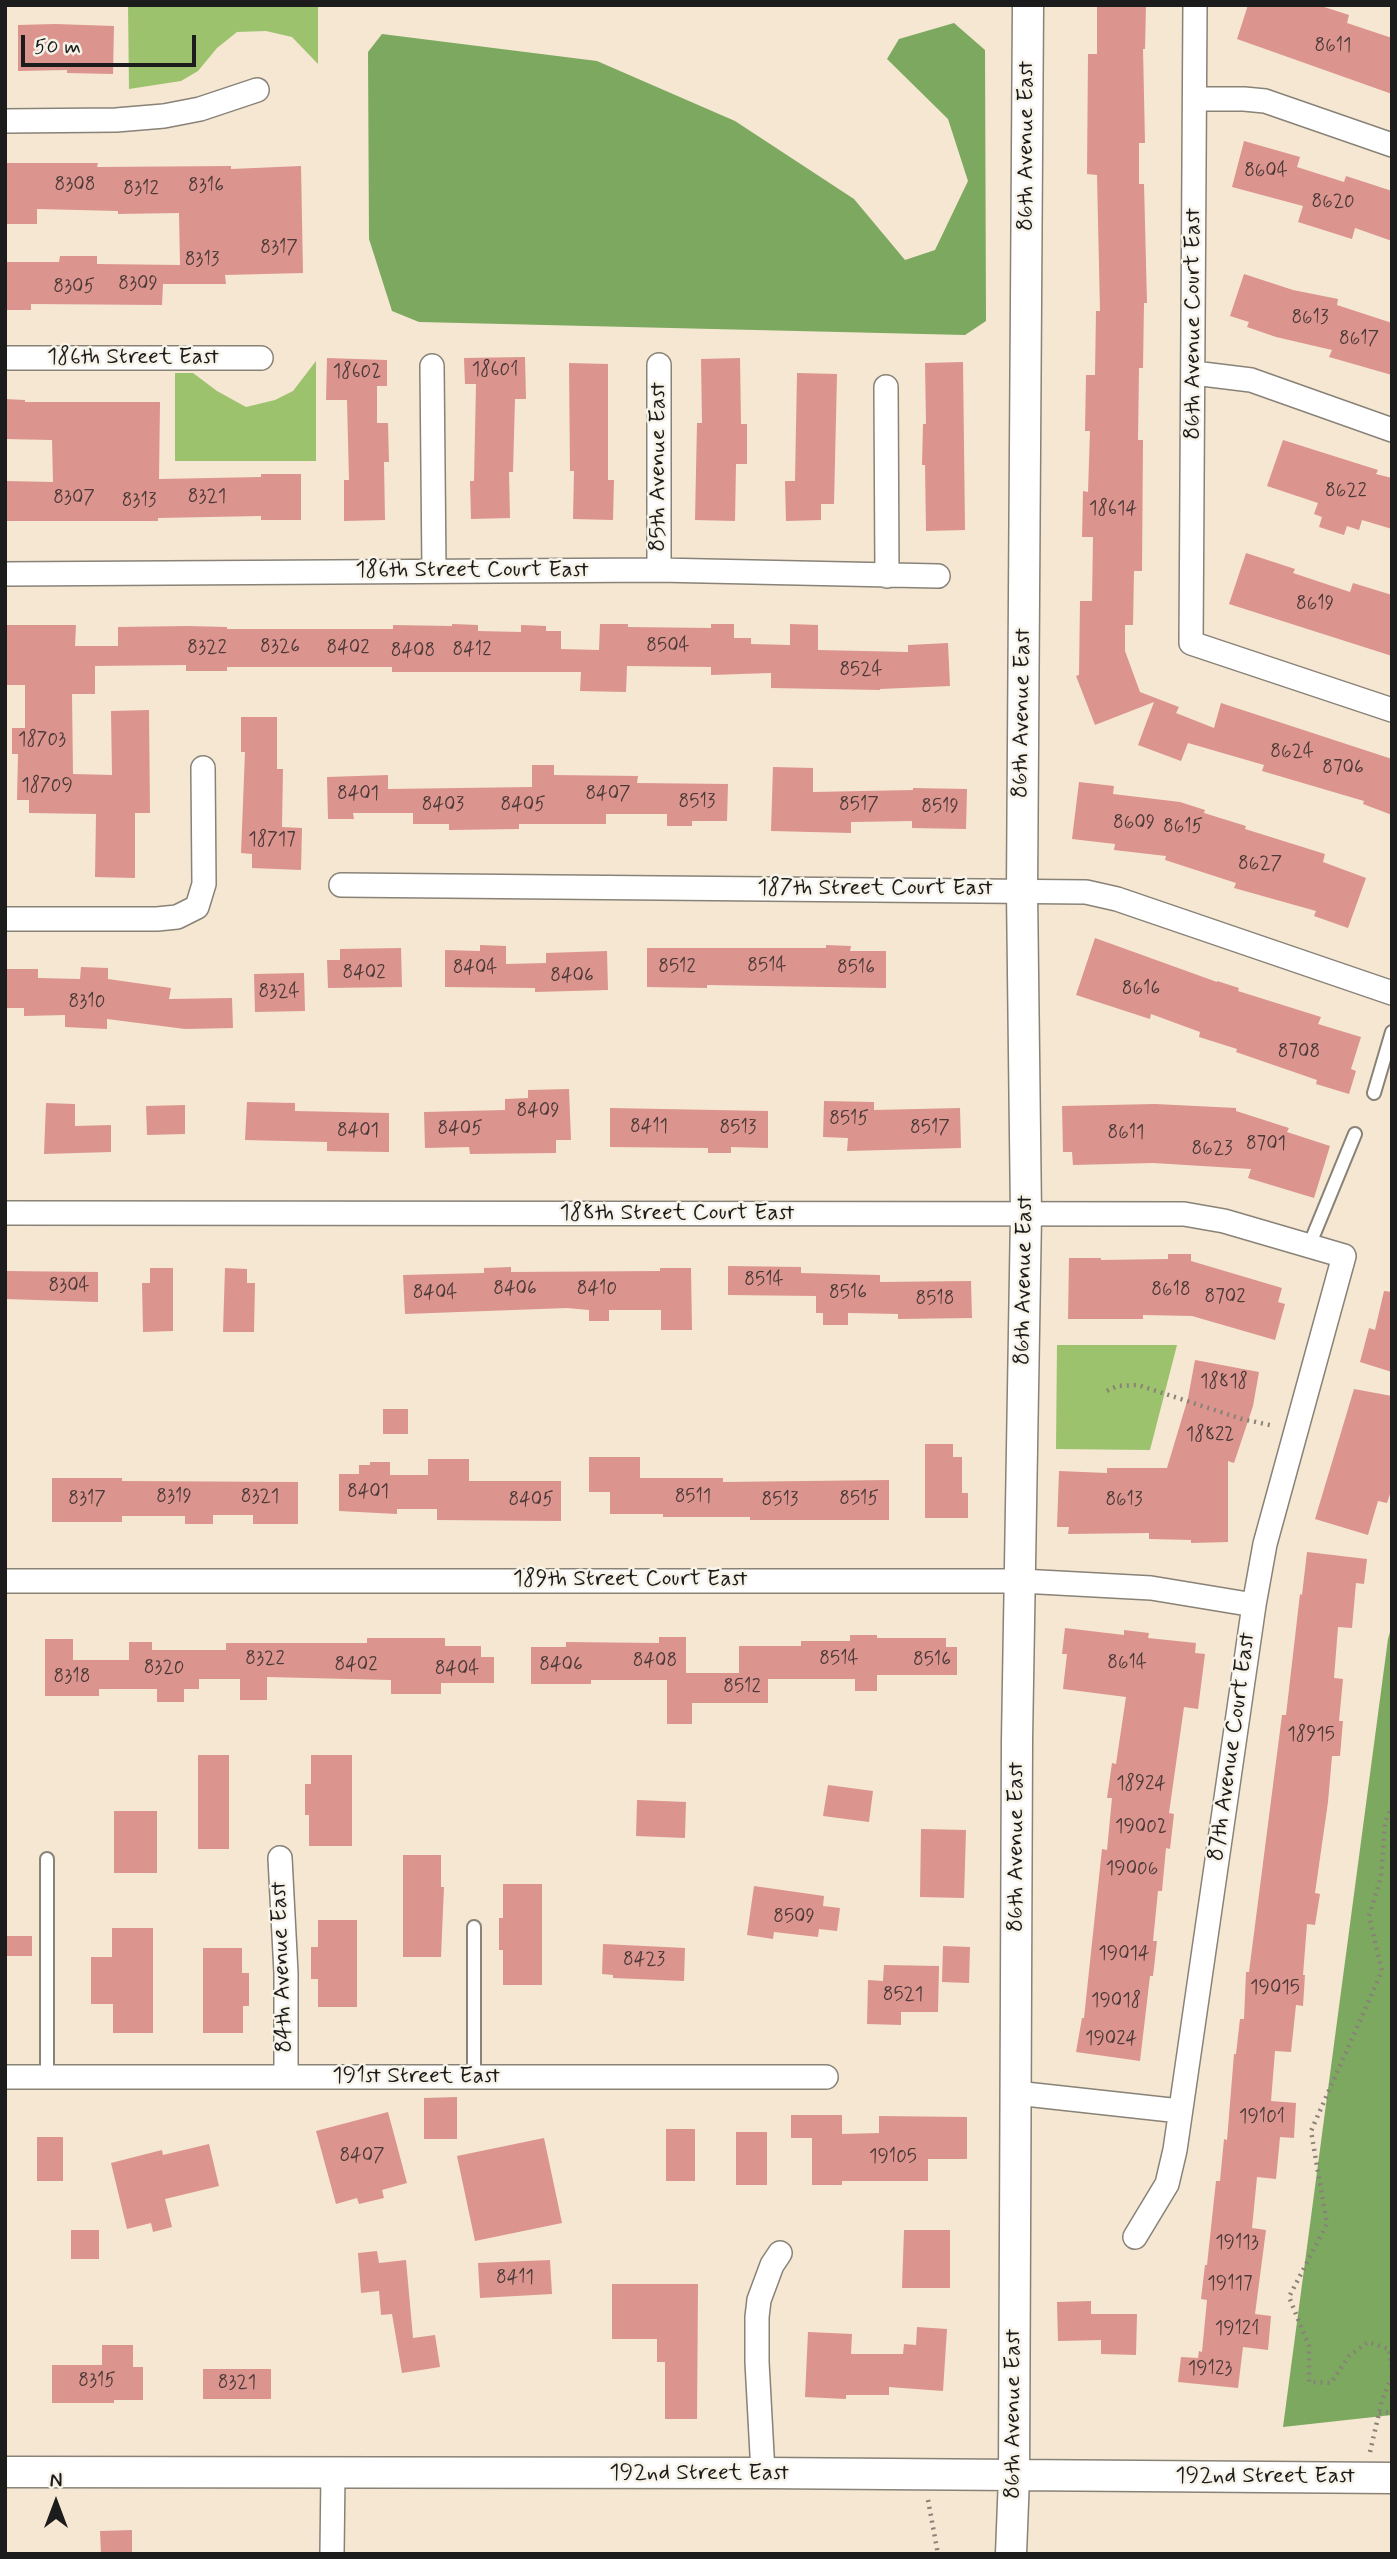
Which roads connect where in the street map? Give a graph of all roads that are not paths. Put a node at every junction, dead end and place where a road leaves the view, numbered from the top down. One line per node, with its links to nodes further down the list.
1 (1028, 5): 22 (street, 86th Avenue East)
2 (1195, 5): 4 (street, 86th Avenue Court East)
3 (257, 90): 5 (street)
4 (1195, 99): 6 (street); 11 (street, 86th Avenue Court East)
5 (5, 121)
6 (1392, 145)
7 (5, 358): 8 (street, 186th Street East)
8 (261, 358)
9 (659, 365): 14 (street, 85th Avenue East)
10 (432, 366): 15 (street)
11 (1194, 373): 13 (street); 19 (street, 86th Avenue Court East)
12 (886, 387): 17 (street)
13 (1392, 430)
14 (659, 570): 15 (street, 186th Street Court East); 17 (street, 186th Street Court East)
15 (434, 571): 16 (street, 186th Street Court East)
16 (5, 574)
17 (887, 576): 18 (street, 186th Street Court East)
18 (938, 576)
19 (1392, 710)
20 (203, 768): 23 (street)
21 (341, 885): 22 (street, 187th Street Court East)
22 (1022, 891): 24 (street, 187th Street Court East); 29 (street, 86th Avenue East)
23 (5, 919)
24 (1392, 993)
25 (1392, 1032): 26 (lane)
26 (1374, 1093)
27 (1355, 1134): 30 (lane)
28 (5, 1213): 29 (street, 188th Street Court East)
29 (1026, 1215): 30 (street, 188th Street Court East); 33 (street, 86th Avenue East)
30 (1309, 1246): 31 (street, 188th Street Court East)
31 (1343, 1256): 34 (street, 87th Avenue Court East)
32 (5, 1581): 33 (street, 189th Street Court East)
33 (1021, 1581): 34 (street, 189th Street Court East); 43 (street, 86th Avenue East)
34 (1254, 1605): 44 (street, 87th Avenue Court East)
35 (279, 1858): 40 (street, 84th Avenue East)
36 (47, 1859): 39 (lane)
37 (474, 1927): 41 (lane)
38 (5, 2077): 39 (street, 191st Street East)
39 (47, 2077): 40 (street, 191st Street East)
40 (286, 2077): 41 (street, 191st Street East)
41 (474, 2077): 42 (street, 191st Street East)
42 (826, 2077)
43 (1016, 2093): 44 (street); 50 (street, 86th Avenue East)
44 (1180, 2111): 45 (street, 87th Avenue Court East)
45 (1135, 2237)
46 (780, 2253): 49 (street)
47 (5, 2472): 48 (street, 192nd Street East)
48 (333, 2473): 49 (street, 192nd Street East); 52 (street)
49 (763, 2473): 50 (street, 192nd Street East)
50 (1014, 2477): 51 (street, 192nd Street East); 53 (street, 86th Avenue East)
51 (1378, 2478)
52 (332, 2554)
53 (1011, 2554)

